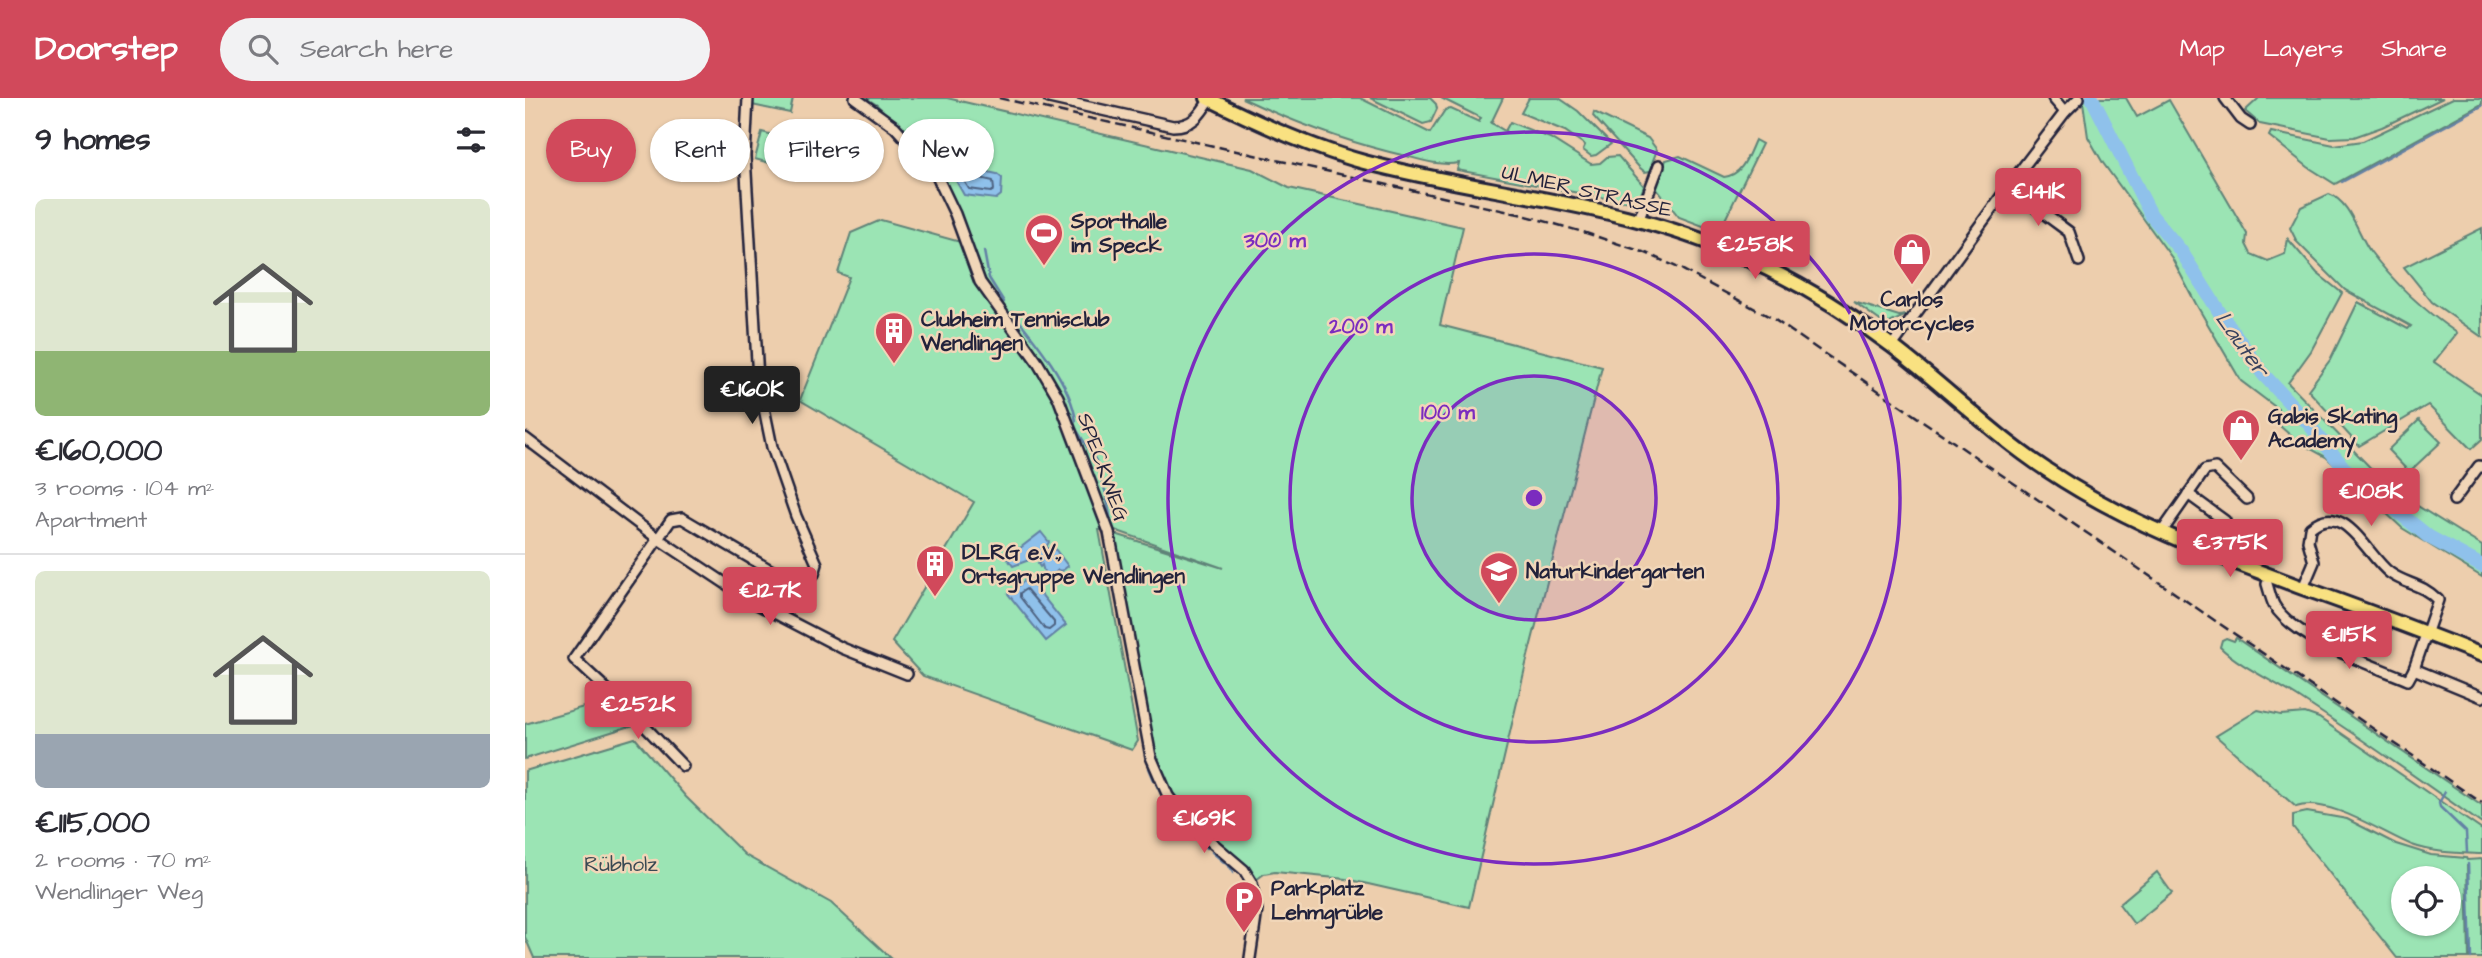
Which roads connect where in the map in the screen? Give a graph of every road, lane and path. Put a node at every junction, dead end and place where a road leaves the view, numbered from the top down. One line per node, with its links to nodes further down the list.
1 (748, 98): 22 (street)
2 (855, 98): 31 (street, SPECKWEG)
3 (1049, 98): 6 (street)
4 (2053, 98): 8 (street)
5 (2225, 98): 9 (street)
6 (1208, 99): 12 (main road, ULMER STRASSE)
7 (2077, 100): 8 (street)
8 (2065, 112): 11 (street)
9 (2250, 125)
10 (1659, 165): 12 (street)
11 (2008, 187): 13 (street); 14 (street)
12 (1639, 219): 14 (main road, ULMER STRASSE)
13 (2079, 261)
14 (1892, 346): 21 (main road, ULMER STRASSE)
15 (525, 439): 22 (street)
16 (2482, 467): 19 (street)
17 (2188, 494): 18 (street); 20 (street); 21 (street)
18 (2247, 499)
19 (2454, 500)
20 (2225, 521)
21 (2161, 533): 24 (main road, ULMER STRASSE)
22 (657, 538): 28 (street); 30 (street)
23 (2267, 583): 27 (street)
24 (2303, 587): 25 (main road, ULMER STRASSE); 25 (street)
25 (2427, 633): 26 (main road, ULMER STRASSE); 27 (street)
26 (2482, 655)
27 (2414, 669): 29 (street)
28 (907, 674)
29 (2482, 697)
30 (683, 766)
31 (1250, 958)

